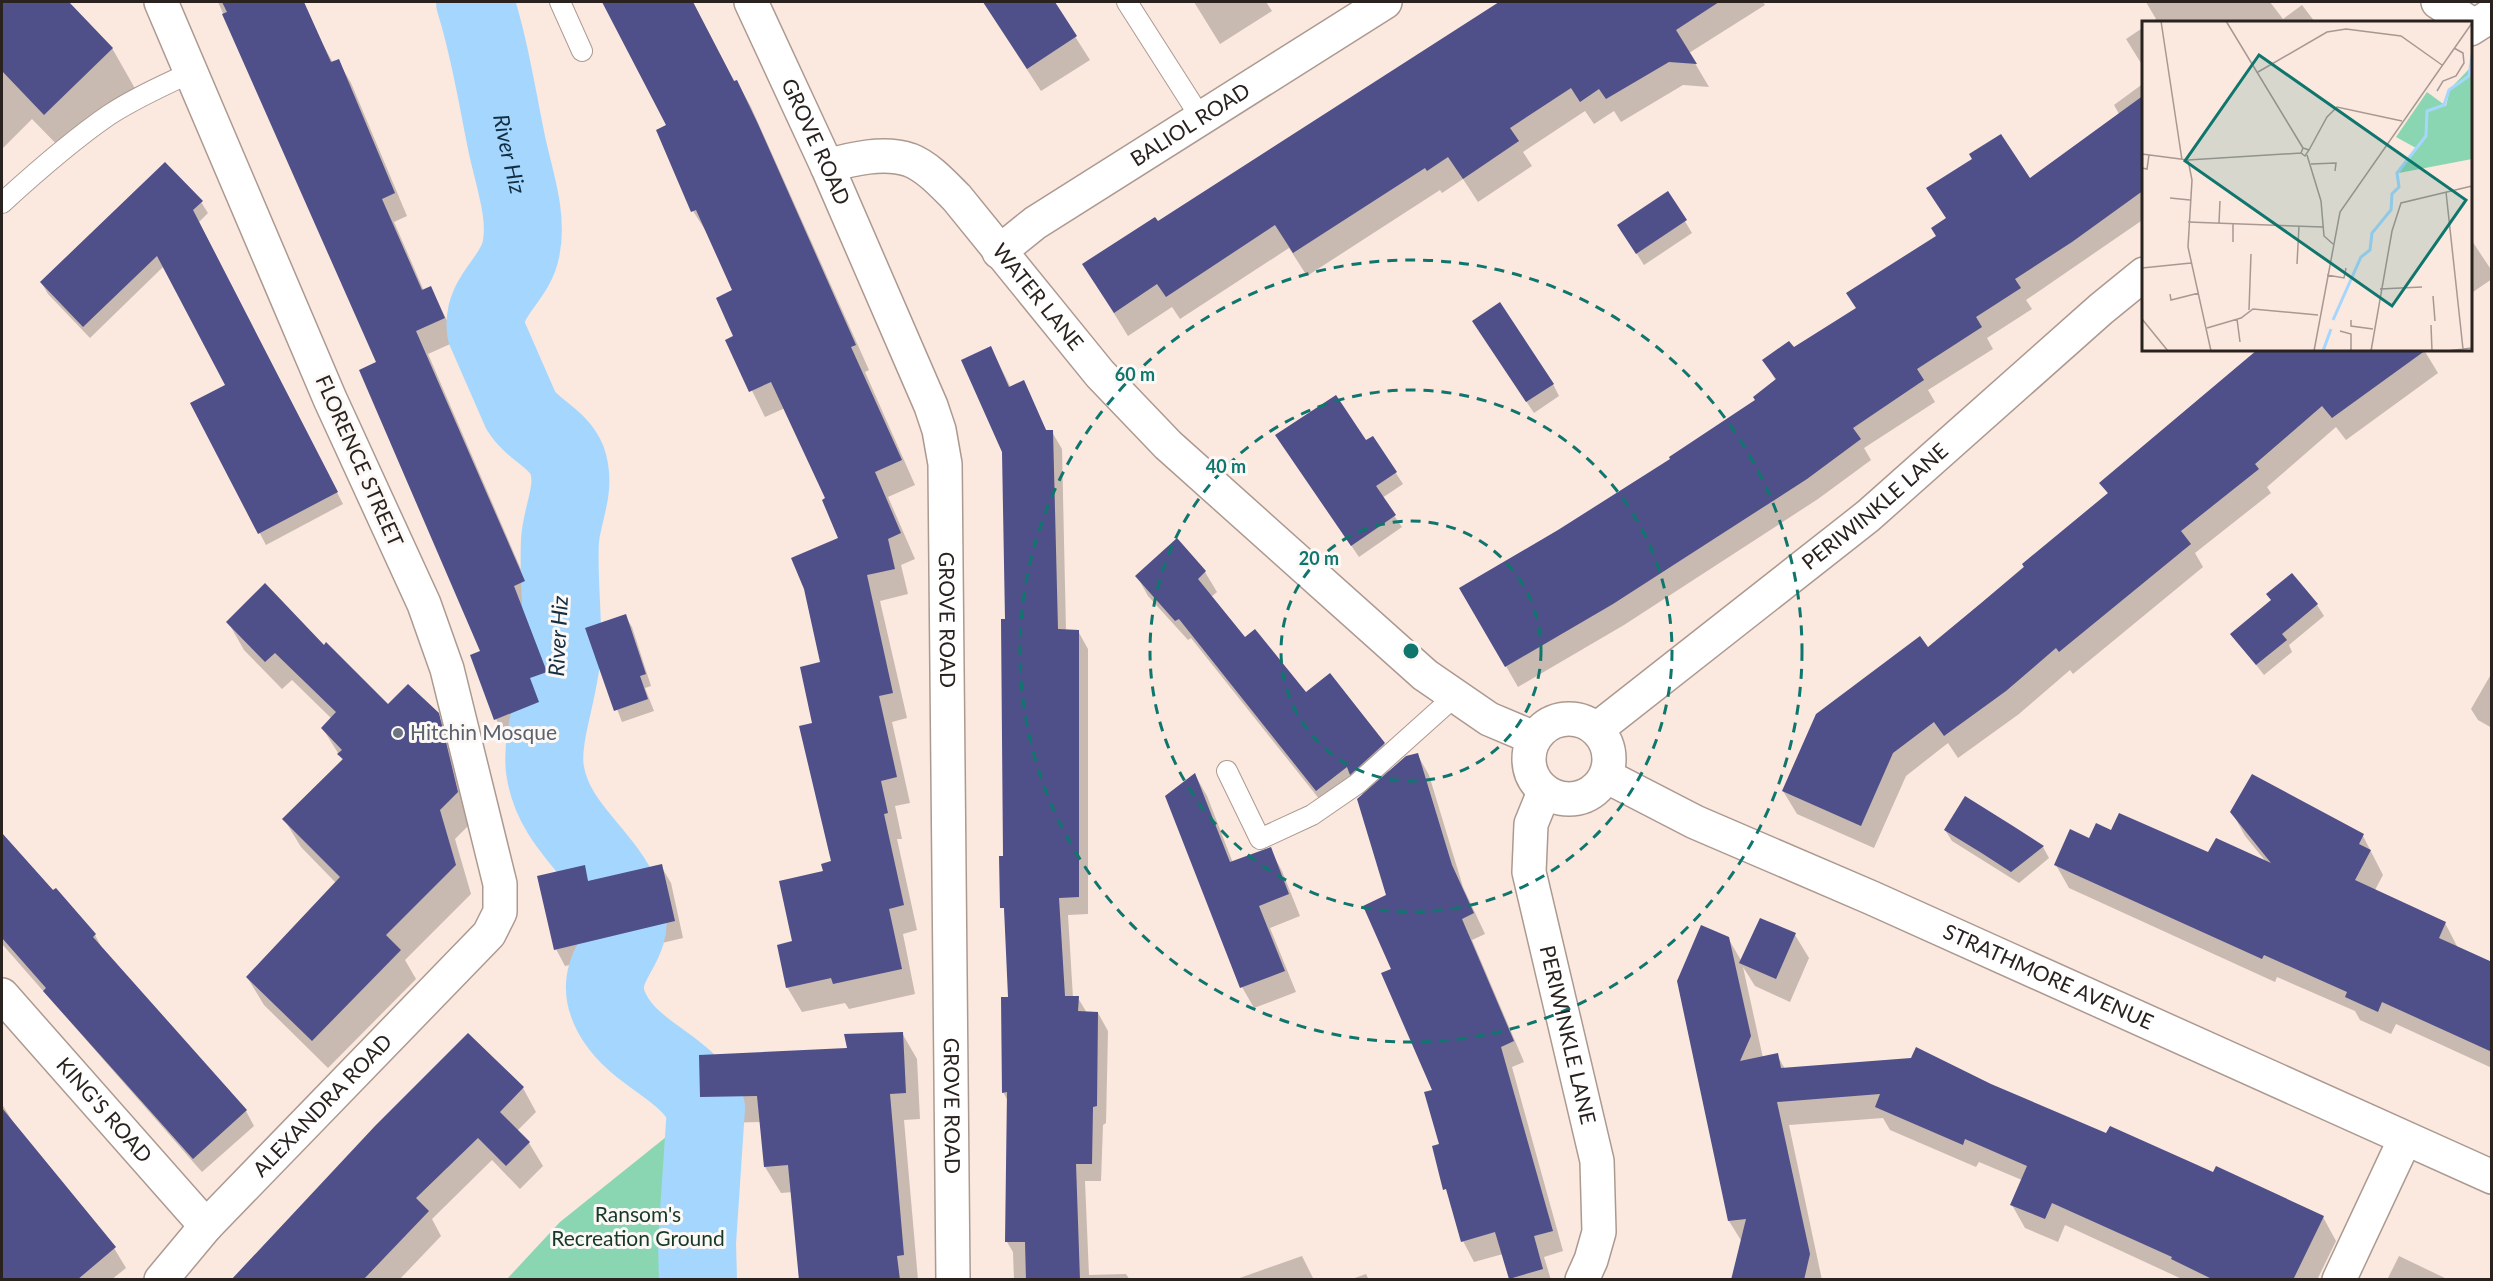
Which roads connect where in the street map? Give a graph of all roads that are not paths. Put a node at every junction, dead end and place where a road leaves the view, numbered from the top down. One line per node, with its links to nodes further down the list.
1 (161, 2): 9 (street, FLORENCE STREET)
2 (560, 2): 8 (lane)
3 (751, 2): 11 (street, GROVE ROAD)
4 (1127, 2): 10 (lane)
5 (1385, 2): 10 (street, BALIOL ROAD)
6 (2438, 2): 7 (street)
7 (2471, 21)
8 (582, 51)
9 (192, 72): 12 (lane); 21 (street, FLORENCE STREET)
10 (1201, 118): 13 (street, BALIOL ROAD)
11 (827, 166): 13 (street, WATER LANE); 27 (street, GROVE ROAD)
12 (2, 203)
13 (999, 252): 15 (street, WATER LANE)
14 (2142, 276): 16 (street, PERIWINKLE LANE)
15 (1454, 697): 17 (street, WATER LANE); 18 (lane)
16 (1597, 729): 17 (street); 19 (street)
17 (1534, 738): 20 (street)
18 (1227, 771)
19 (1606, 776): 20 (street); 23 (street, STRATHMORE AVENUE)
20 (1544, 792): 28 (street, PERIWINKLE LANE)
21 (489, 934): 25 (street, ALEXANDRA ROAD)
22 (2, 995): 25 (street, KING'S ROAD)
23 (2405, 1139): 24 (street, STRATHMORE AVENUE); 29 (street)
24 (2492, 1177)
25 (207, 1226): 26 (street, ALEXANDRA ROAD)
26 (161, 1280)
27 (953, 1280)
28 (1582, 1280)
29 (2339, 1280)

